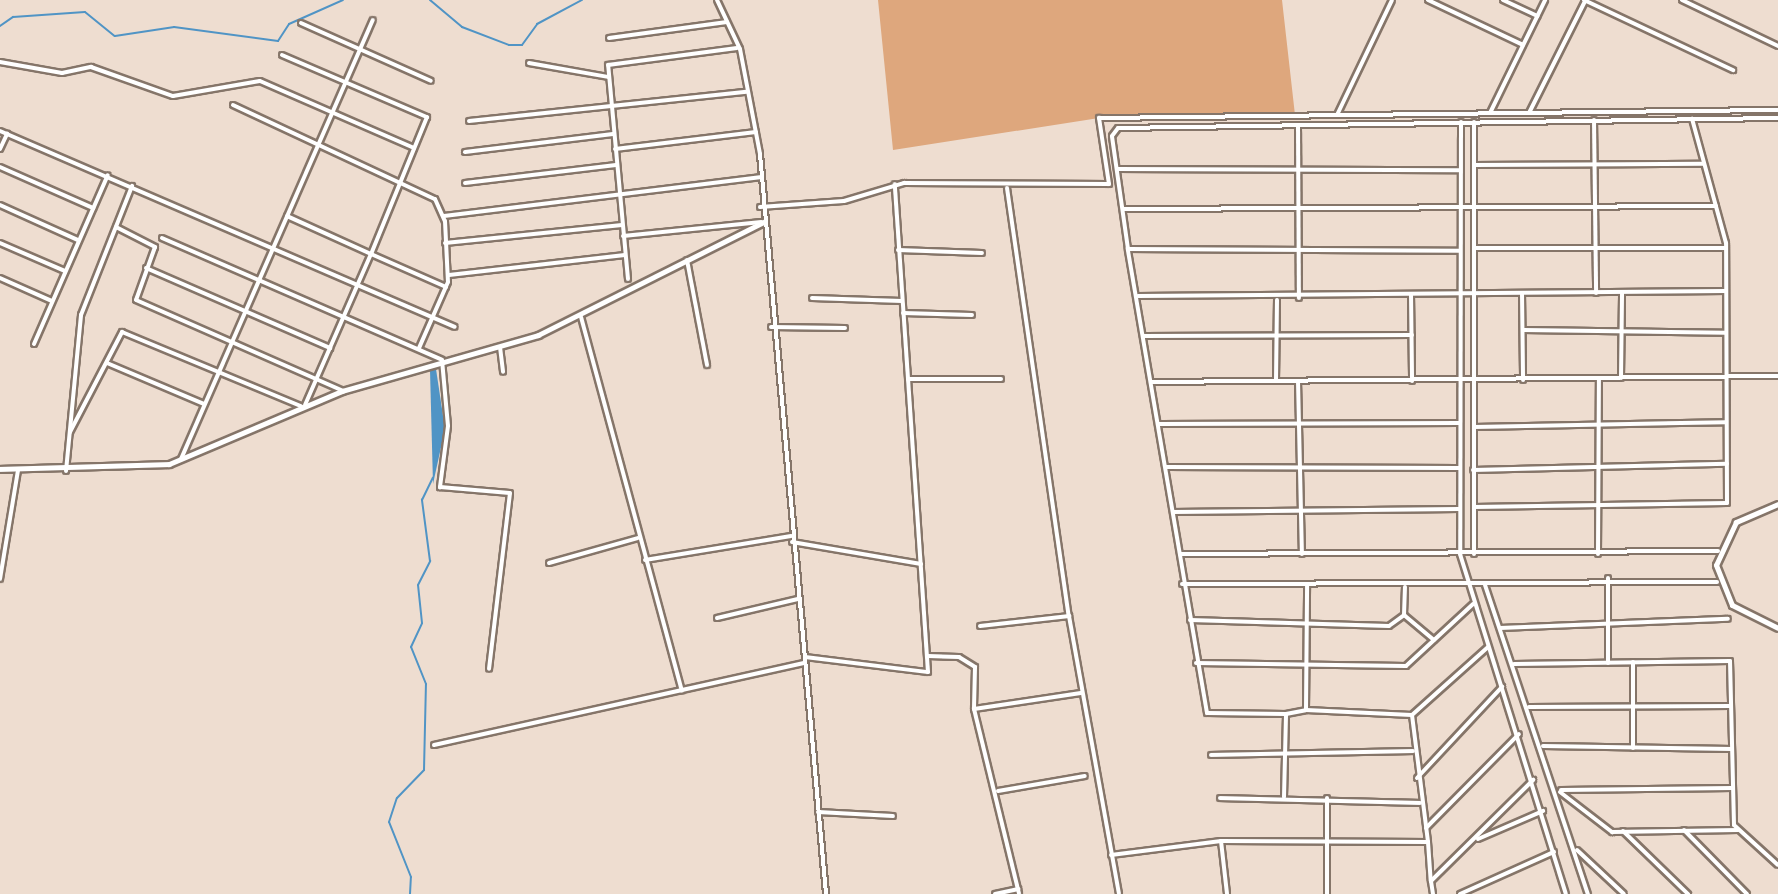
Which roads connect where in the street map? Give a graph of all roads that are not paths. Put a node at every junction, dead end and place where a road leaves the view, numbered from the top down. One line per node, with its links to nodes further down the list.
1 (717, 0): 10 (street)
2 (1392, 0): 31 (street)
3 (1428, 0): 13 (street)
4 (1503, 0): 8 (street)
5 (1545, 0): 8 (street)
6 (1584, 0): 20 (street); 30 (street)
7 (1682, 0): 14 (street)
8 (1537, 16): 13 (street)
9 (373, 20): 16 (street)
10 (727, 22): 12 (street); 15 (street)
11 (301, 23): 16 (street)
12 (609, 38)
13 (1523, 45): 29 (street)
14 (1778, 46)
15 (737, 48): 21 (street); 24 (street)
16 (360, 50): 22 (street); 23 (street)
17 (282, 55): 23 (street)
18 (0, 62): 28 (street)
19 (529, 63): 21 (street)
20 (1733, 70)
21 (608, 77): 25 (street)
22 (431, 81)
23 (346, 82): 28 (street); 44 (street)
24 (746, 92): 25 (street); 40 (street)
25 (610, 103): 35 (street); 42 (street)
26 (233, 105): 43 (street)
27 (1778, 110): 30 (street)
28 (333, 113): 43 (street); 44 (street)
29 (1490, 113): 30 (street); 31 (street)
30 (1529, 113)
31 (1337, 115): 62 (street)
32 (1778, 118): 33 (street)
33 (1692, 119): 34 (street); 49 (street)
34 (1594, 120): 37 (street); 48 (street)
35 (469, 121)
36 (1461, 122): 37 (street); 38 (street); 55 (street)
37 (1474, 122): 51 (street)
38 (1298, 125): 53 (street); 54 (street)
39 (0, 131): 41 (street)
40 (756, 132): 46 (street); 57 (street)
41 (7, 134): 45 (street); 56 (street)
42 (613, 134): 46 (street); 47 (street)
43 (318, 146): 58 (street); 73 (street)
44 (414, 148): 58 (street)
45 (0, 149)
46 (614, 149): 50 (street)
47 (465, 152)
48 (1595, 164): 49 (street); 51 (street); 67 (street)
49 (1704, 164): 65 (street)
50 (616, 165): 59 (street); 63 (street)
51 (1474, 165): 72 (street)
52 (0, 167): 68 (street)
53 (1117, 169): 54 (street); 70 (street)
54 (1299, 169): 55 (street); 71 (street)
55 (1460, 170): 69 (street)
56 (108, 175): 61 (street); 68 (street)
57 (760, 177): 63 (street); 66 (street)
58 (400, 180): 74 (street); 92 (street)
59 (465, 183)
60 (895, 184): 62 (street); 66 (street); 88 (street)
61 (132, 186): 77 (street); 86 (street)
62 (1007, 188): 203 (street)
63 (618, 193): 74 (street); 76 (street)
64 (0, 205): 80 (street)
65 (1716, 206): 67 (street); 85 (street)
66 (760, 207): 75 (street)
67 (1598, 207): 72 (street); 84 (street)
68 (93, 208): 80 (street)
69 (1460, 208): 71 (street); 72 (street); 89 (street)
70 (1124, 209): 71 (street); 87 (street)
71 (1300, 209): 90 (street)
72 (1474, 209): 83 (street)
73 (287, 216): 86 (street); 92 (street)
74 (444, 216): 82 (street)
75 (764, 222): 78 (street); 94 (street); 123 (street)
76 (622, 225): 78 (street); 82 (street)
77 (116, 227): 95 (street); 164 (street)
78 (623, 236): 93 (street)
79 (162, 238): 99 (street)
80 (79, 240): 96 (street)
81 (0, 243): 96 (street)
82 (444, 243): 97 (street)
83 (1474, 248): 84 (street); 109 (street)
84 (1597, 248): 85 (street); 106 (street)
85 (1726, 248): 103 (street)
86 (273, 249): 99 (street); 101 (street)
87 (1128, 249): 90 (street); 110 (street)
88 (898, 250): 91 (street); 115 (street)
89 (1460, 251): 90 (street); 108 (street)
90 (1298, 252): 112 (street)
91 (982, 253)
92 (371, 254): 101 (street); 102 (street)
93 (625, 255): 97 (street); 100 (street)
94 (687, 260): 133 (street); 138 (street)
95 (146, 268): 116 (street); 131 (street)
96 (65, 271): 114 (street)
97 (448, 275): 102 (street)
98 (0, 278): 114 (street)
99 (259, 279): 116 (street); 118 (street)
100 (628, 279)
101 (358, 285): 118 (street); 120 (street)
102 (446, 287): 120 (street)
103 (1726, 291): 104 (street); 126 (street)
104 (1622, 292): 106 (street); 128 (street)
105 (1522, 293): 106 (street); 109 (street); 125 (street)
106 (1596, 293)
107 (1411, 294): 108 (street); 112 (street); 127 (street)
108 (1460, 294): 109 (street); 153 (street)
109 (1474, 294): 148 (street)
110 (1138, 296): 113 (street); 129 (street)
111 (812, 298): 115 (street)
112 (1299, 298): 113 (street)
113 (1277, 299): 130 (street)
114 (52, 301): 132 (street)
115 (902, 301): 117 (street)
116 (245, 310): 131 (street); 134 (street)
117 (903, 313): 119 (street); 144 (street)
118 (344, 315): 134 (street); 135 (street)
119 (972, 315)
120 (432, 317): 122 (street); 135 (street)
121 (581, 317): 181 (street)
122 (455, 327)
123 (771, 327): 124 (street); 182 (street)
124 (845, 328)
125 (1523, 330): 128 (street); 149 (street)
126 (1726, 333): 128 (street); 142 (street)
127 (1412, 335): 130 (street); 152 (street)
128 (1621, 335): 147 (street)
129 (1144, 336): 130 (street); 154 (street)
130 (1279, 336): 150 (street)
131 (232, 342): 140 (street); 143 (street)
132 (34, 344)
133 (500, 344): 136 (street); 139 (street)
134 (330, 348): 143 (street)
135 (419, 348): 136 (street)
136 (442, 360): 155 (street); 221 (street)
137 (107, 363): 140 (street); 156 (street); 164 (street)
138 (707, 365)
139 (503, 372)
140 (218, 373): 156 (street); 157 (street)
141 (1778, 376): 142 (street)
142 (1726, 377): 147 (street); 158 (street)
143 (316, 379): 155 (street); 157 (street)
144 (908, 379): 145 (street); 191 (street)
145 (1001, 379)
146 (1599, 379): 147 (street); 149 (street); 160 (street)
147 (1621, 379)
148 (1474, 380): 149 (street); 153 (street); 163 (street)
149 (1523, 380)
150 (1276, 381): 151 (street); 154 (street)
151 (1298, 381): 152 (street); 162 (street)
152 (1412, 381): 153 (street)
153 (1460, 381): 159 (street)
154 (1152, 382): 161 (street)
155 (342, 391): 157 (street)
156 (204, 404): 165 (street)
157 (303, 406): 165 (street)
158 (1726, 422): 160 (street); 166 (street)
159 (1460, 423): 162 (street); 169 (street)
160 (1599, 423): 163 (street); 167 (street)
161 (1159, 424): 162 (street); 168 (street)
162 (1299, 426): 171 (street)
163 (1474, 427): 172 (street)
164 (70, 432): 174 (street)
165 (181, 459): 174 (street)
166 (1727, 464): 167 (street); 176 (street)
167 (1599, 465): 172 (street); 176 (street)
168 (1166, 467): 171 (street); 180 (street)
169 (1460, 468): 171 (street); 178 (street)
170 (18, 470): 173 (street); 174 (street); 193 (street)
171 (1302, 470): 179 (street)
172 (1473, 470): 177 (street)
173 (0, 471)
174 (66, 471)
175 (1778, 504): 183 (street)
176 (1598, 506): 177 (street); 188 (street)
177 (1474, 507): 187 (street)
178 (1460, 509): 179 (street); 186 (street)
179 (1301, 510): 180 (street); 185 (street)
180 (1173, 512): 184 (street)
181 (638, 538): 189 (street); 190 (street)
182 (792, 539): 189 (street); 191 (street); 200 (street)
183 (1718, 551): 188 (street); 194 (street)
184 (1180, 554): 185 (street); 195 (street)
185 (1302, 554): 186 (street)
186 (1460, 554): 187 (street); 199 (street)
187 (1474, 554): 188 (street)
188 (1598, 554)
189 (645, 560): 223 (street)
190 (549, 563)
191 (921, 564): 214 (street)
192 (1608, 578): 194 (street); 196 (street); 205 (street)
193 (0, 579)
194 (1717, 582): 211 (street)
195 (1182, 584): 197 (street); 207 (street)
196 (1485, 585): 199 (street); 210 (street)
197 (1307, 586): 198 (street); 208 (street)
198 (1405, 586): 199 (street); 202 (street)
199 (1465, 586): 201 (street)
200 (798, 599): 204 (street); 215 (street)
201 (1473, 604): 212 (street); 213 (street)
202 (1404, 615): 208 (street); 212 (street)
203 (1069, 616): 209 (street); 224 (street)
204 (717, 618)
205 (1608, 619): 206 (street); 210 (street); 218 (street)
206 (1728, 619)
207 (1190, 620): 208 (street); 217 (street)
208 (1307, 625): 220 (street)
209 (980, 626)
210 (1500, 628): 219 (street)
211 (1778, 628)
212 (1434, 640): 220 (street)
213 (1488, 647): 222 (street); 231 (street)
214 (928, 656): 215 (street); 228 (street)
215 (805, 660): 223 (street); 251 (street)
216 (1633, 662): 218 (street); 225 (street); 226 (street)
217 (1196, 663): 220 (street); 230 (street)
218 (1608, 663): 219 (street)
219 (1514, 664): 227 (street)
220 (1306, 667): 229 (street)
221 (489, 669)
222 (1502, 687): 232 (street); 241 (street)
223 (682, 691): 233 (street)
224 (1081, 693): 228 (street); 263 (street)
225 (1634, 706): 226 (street); 227 (street); 235 (street)
226 (1731, 706): 236 (street)
227 (1529, 707): 234 (street)
228 (974, 709): 245 (street)
229 (1306, 710): 230 (street); 231 (street)
230 (1286, 714): 238 (street)
231 (1412, 715): 237 (street)
232 (1519, 734): 242 (street); 253 (street)
233 (434, 745)
234 (1543, 746): 235 (street); 244 (street)
235 (1633, 748): 236 (street)
236 (1732, 749): 243 (street)
237 (1413, 751): 238 (street); 241 (street)
238 (1287, 754): 239 (street); 246 (street)
239 (1211, 755)
240 (1085, 776): 245 (street)
241 (1417, 778): 249 (street)
242 (1534, 779): 250 (street); 258 (street)
243 (1733, 788): 244 (street); 255 (street)
244 (1558, 790): 256 (street); 261 (street)
245 (998, 791): 266 (street)
246 (1284, 797): 247 (street); 248 (street)
247 (1220, 798)
248 (1327, 798): 249 (street); 257 (street)
249 (1420, 803): 253 (street)
250 (1543, 811): 258 (street); 262 (street)
251 (818, 812): 252 (street); 267 (street)
252 (893, 816)
253 (1426, 828): 260 (street)
254 (1684, 830): 255 (street); 256 (street); 278 (street)
255 (1739, 830): 264 (street)
256 (1623, 831): 277 (street)
257 (1329, 840): 259 (street); 260 (street); 271 (street)
258 (1476, 840): 265 (street)
259 (1221, 841): 263 (street); 270 (street)
260 (1428, 842): 265 (street)
261 (1575, 848): 275 (street); 276 (street)
262 (1554, 852): 273 (street); 274 (street)
263 (1111, 855): 269 (street)
264 (1778, 865)
265 (1431, 881): 272 (street)
266 (1018, 892): 268 (street)
267 (826, 894)
268 (995, 894)
269 (1119, 894)
270 (1227, 894)
271 (1327, 894)
272 (1433, 894)
273 (1460, 894)
274 (1566, 894)
275 (1588, 894)
276 (1624, 894)
277 (1688, 894)
278 (1747, 894)

